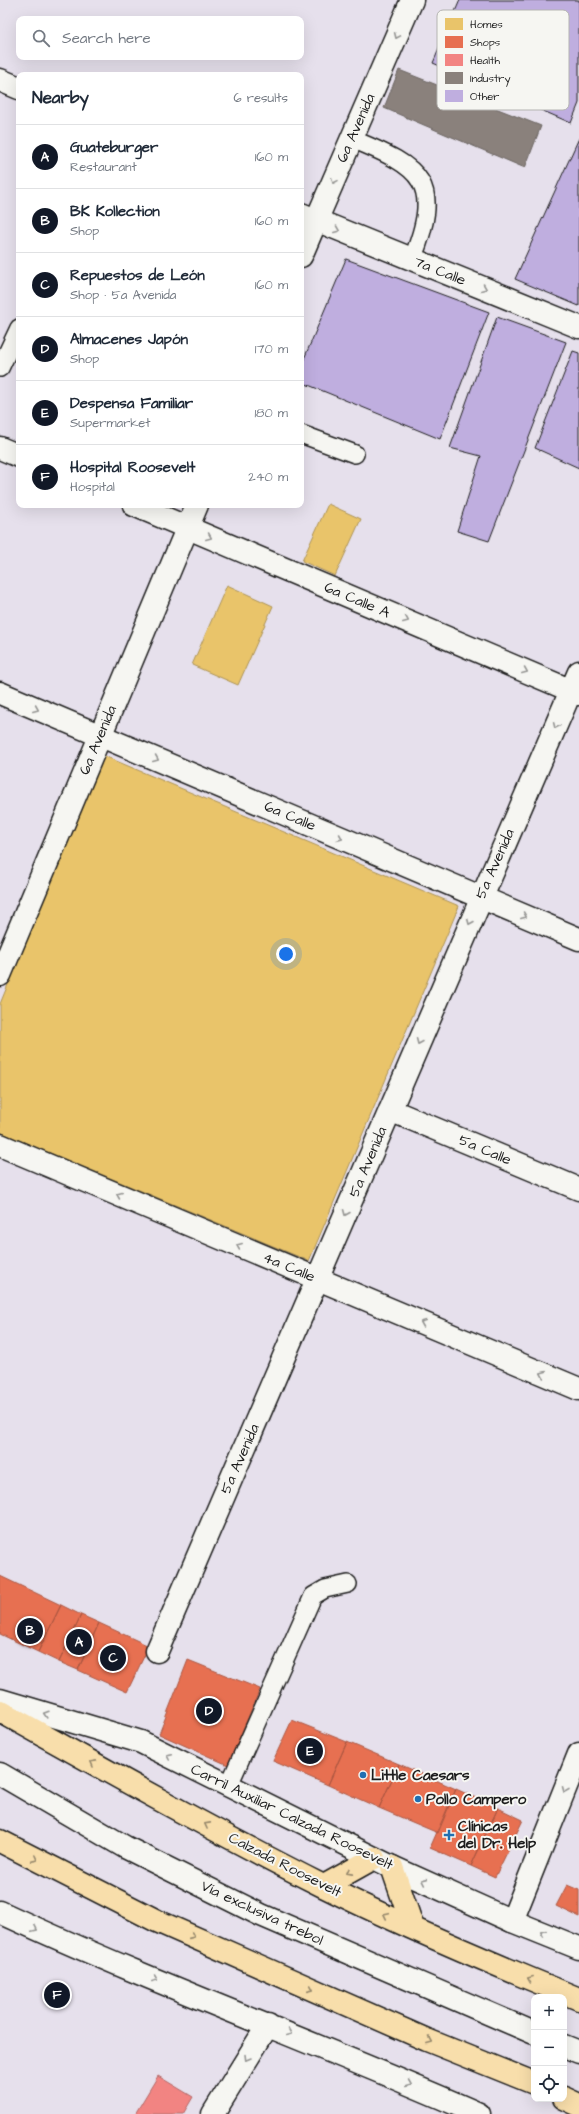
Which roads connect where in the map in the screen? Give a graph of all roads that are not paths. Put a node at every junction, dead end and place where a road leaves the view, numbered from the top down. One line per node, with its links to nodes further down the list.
1 (412, 0): 4 (street, 6a Avenida, one-way to 4)
2 (0, 80): 3 (street)
3 (16, 87)
4 (352, 138): 5 (street, 6a Avenida, one-way to 5); 7 (lane)
5 (308, 218): 6 (street, 6a Avenida); 7 (street, 7a Calle, one-way to 7)
6 (304, 240)
7 (412, 260): 8 (street, 7a Calle, one-way to 8)
8 (579, 327)
9 (16, 334): 10 (lane)
10 (0, 368)
11 (304, 435): 13 (lane)
12 (0, 448): 14 (street)
13 (355, 454)
14 (16, 455)
15 (141, 508): 17 (street, 6a Calle A)
16 (196, 508): 17 (street, 6a Avenida)
17 (187, 528): 18 (street, 6a Calle A, one-way to 18); 20 (street, 6a Avenida)
18 (576, 686): 21 (street, 5a Avenida, one-way to 21)
19 (0, 693): 20 (street, 6a Calle, one-way to 20)
20 (100, 736): 21 (street, 6a Calle, one-way to 21); 23 (street, 6a Avenida)
21 (480, 897): 22 (street, 6a Calle, one-way to 22); 24 (street, 5a Avenida, one-way to 24)
22 (579, 939)
23 (0, 975)
24 (390, 1110): 26 (street, 5a Calle); 27 (street, 5a Avenida, one-way to 27)
25 (0, 1145): 27 (street, 4a Calle, one-way to 25)
26 (579, 1189)
27 (318, 1279): 28 (street, 4a Calle, one-way to 27); 30 (street, 5a Avenida)
28 (579, 1389)
29 (348, 1584): 35 (lane)
30 (157, 1651)
31 (0, 1700): 35 (street, Carril Auxiliar Calzada Roosevelt, one-way to 31)
32 (0, 1711): 38 (highway, Calzada Roosevelt, one-way to 32)
33 (579, 1754): 40 (street, one-way to 40)
34 (0, 1774): 45 (street, Vía exclusiva trebol)
35 (229, 1785): 37 (street, Carril Auxiliar Calzada Roosevelt)
36 (0, 1841): 48 (highway, one-way to 48)
37 (383, 1863): 38 (highway, one-way to 38); 40 (street, Carril Auxiliar Calzada Roosevelt, one-way to 37); 41 (highway)
38 (324, 1886): 41 (highway, Calzada Roosevelt, one-way to 38)
39 (0, 1912): 44 (street, one-way to 44)
40 (512, 1921): 42 (street, Carril Auxiliar Calzada Roosevelt, one-way to 40)
41 (413, 1928): 43 (highway, Calzada Roosevelt, one-way to 41)
42 (579, 1948)
43 (579, 1999)
44 (268, 2025): 53 (street, one-way to 53); 54 (street, one-way to 54)
45 (531, 2032)
46 (567, 2047): 47 (street)
47 (579, 2052)
48 (531, 2082)
49 (567, 2090): 50 (highway)
50 (579, 2092)
51 (567, 2099): 52 (highway)
52 (579, 2105)
53 (213, 2114)
54 (479, 2114)

